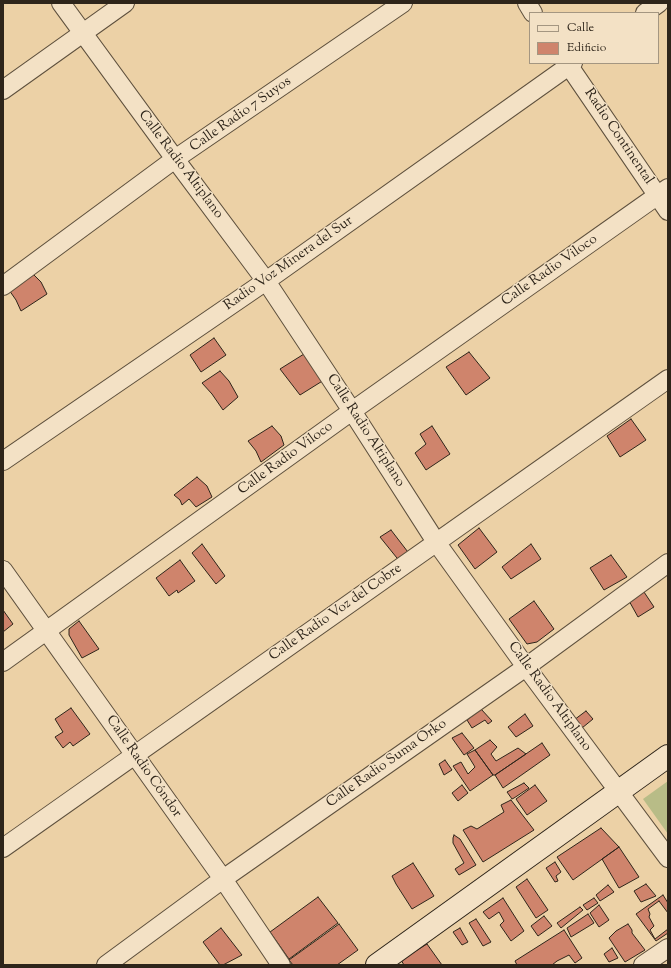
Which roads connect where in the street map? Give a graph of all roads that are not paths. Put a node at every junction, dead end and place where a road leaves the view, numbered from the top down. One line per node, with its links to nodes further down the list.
1 (61, 3): 8 (street, Calle Radio Altiplano)
2 (125, 3): 8 (street)
3 (403, 3): 11 (street, Calle Radio 7 Suyos)
4 (527, 3): 6 (street)
5 (659, 3): 7 (street)
6 (532, 12)
7 (646, 12)
8 (83, 33): 10 (street); 11 (street, Calle Radio Altiplano)
9 (570, 64): 12 (street, Radio Continental); 14 (street, Radio Voz Minera del Sur)
10 (3, 90)
11 (175, 160): 14 (street, Calle Radio Altiplano); 15 (street, Calle Radio 7 Suyos)
12 (663, 192): 13 (street, Radio Continental); 17 (street, Calle Radio Viloco)
13 (668, 211)
14 (266, 281): 17 (street, Calle Radio Altiplano); 18 (street, Radio Voz Minera del Sur)
15 (3, 286)
16 (668, 379): 19 (street, Calle Radio Voz del Cobre)
17 (352, 411): 19 (street, Calle Radio Altiplano); 22 (street, Calle Radio Viloco)
18 (3, 462)
19 (436, 542): 24 (street, Calle Radio Altiplano); 25 (street, Calle Radio Voz del Cobre)
20 (668, 563): 24 (street, Calle Radio Suma Orko)
21 (3, 570): 22 (street, Calle Radio Cóndor)
22 (47, 631): 23 (street, Calle Radio Viloco); 25 (street, Calle Radio Cóndor)
23 (3, 662)
24 (526, 667): 27 (street, Calle Radio Altiplano); 30 (street, Calle Radio Suma Orko)
25 (135, 755): 28 (street, Calle Radio Voz del Cobre); 30 (street, Calle Radio Cóndor)
26 (668, 756): 27 (street)
27 (619, 791): 29 (street, Calle Radio Altiplano); 34 (street)
28 (3, 848)
29 (668, 858)
30 (223, 879): 32 (street, Calle Radio Suma Orko); 33 (street, Calle Radio Cóndor)
31 (668, 948): 35 (street)
32 (106, 965)
33 (281, 965)
34 (377, 965)
35 (643, 965)

